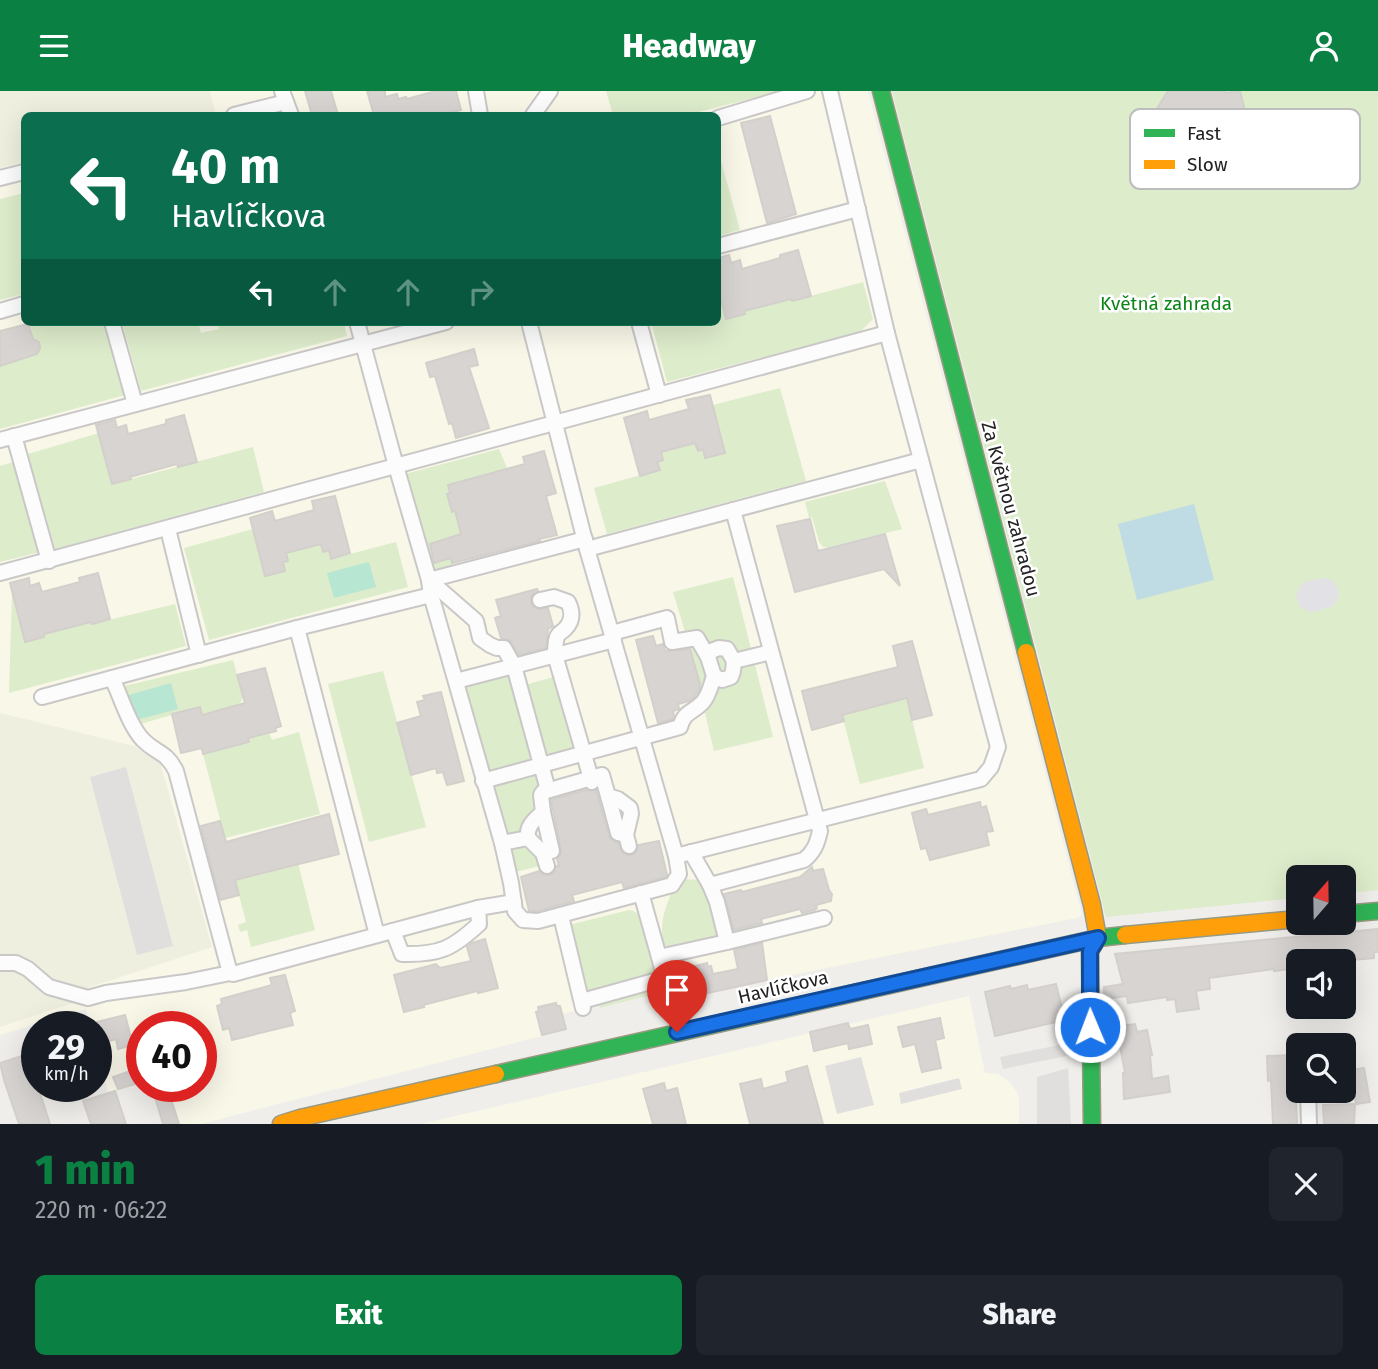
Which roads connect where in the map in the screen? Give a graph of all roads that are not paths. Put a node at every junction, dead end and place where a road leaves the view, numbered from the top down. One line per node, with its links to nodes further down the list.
1 (476, 91): 8 (street)
2 (550, 91): 9 (street)
3 (807, 91): 10 (street)
4 (830, 91): 13 (street)
5 (881, 91): 74 (street, Za Květnou zahradou)
6 (286, 103): 7 (street)
7 (247, 112)
8 (480, 112)
9 (535, 112)
10 (721, 117)
11 (21, 172): 12 (street)
12 (0, 178)
13 (858, 209): 14 (street); 22 (street)
14 (721, 245)
15 (21, 305): 16 (street)
16 (0, 311)
17 (113, 326): 25 (street)
18 (358, 326): 23 (street)
19 (430, 326): 23 (street)
20 (530, 326): 26 (street)
21 (640, 326): 24 (street)
22 (887, 333): 24 (street); 28 (street)
23 (363, 343): 25 (street); 29 (street)
24 (659, 395): 26 (street)
25 (135, 404): 27 (street)
26 (555, 423): 29 (street); 32 (street)
27 (7, 438): 33 (street)
28 (920, 460): 30 (street); 57 (street)
29 (396, 466): 31 (street); 35 (street)
30 (733, 510): 32 (street); 40 (street)
31 (168, 529): 33 (street); 41 (street)
32 (586, 544): 35 (street); 39 (street)
33 (49, 561): 34 (street)
34 (0, 573)
35 (429, 580): 36 (street); 45 (street)
36 (431, 595): 38 (street); 48 (street)
37 (540, 600): 42 (street)
38 (297, 628): 41 (street); 73 (street)
39 (613, 636): 42 (street); 43 (street); 50 (street)
40 (771, 652): 44 (street); 57 (street)
41 (199, 655): 47 (street)
42 (555, 655): 45 (street); 51 (street)
43 (708, 657): 44 (street); 46 (street)
44 (734, 661): 46 (street)
45 (514, 666): 48 (street); 52 (street)
46 (714, 676): 50 (street)
47 (112, 678): 49 (street); 78 (street)
48 (456, 681): 54 (street)
49 (42, 697)
50 (642, 738): 51 (street); 62 (street)
51 (583, 754): 52 (street); 53 (street)
52 (541, 765): 54 (street); 55 (street)
53 (591, 780): 55 (street); 59 (street)
54 (483, 781): 60 (street)
55 (548, 790): 56 (street)
56 (543, 812): 58 (street); 58 (street)
57 (816, 820): 61 (street); 63 (street)
58 (528, 838): 60 (street)
59 (627, 841)
60 (502, 843): 65 (street)
61 (691, 852): 62 (street); 63 (street)
62 (676, 856): 64 (street)
63 (710, 885): 75 (street)
64 (641, 893): 69 (street); 76 (street)
65 (514, 902): 66 (street); 69 (street)
66 (478, 908): 72 (street); 72 (street)
67 (1378, 911): 68 (street)
68 (1356, 913)
69 (561, 916): 79 (street)
70 (824, 918): 75 (street)
71 (1286, 920): 74 (street, Havlíčkova)
72 (393, 931): 73 (street)
73 (377, 935): 78 (street)
74 (1098, 938): 82 (street, Havlíčkova); 83 (street)
75 (727, 942): 76 (street)
76 (659, 957): 79 (street)
77 (0, 963): 78 (street)
78 (230, 973)
79 (665, 978): 80 (street)
80 (670, 999)
81 (1308, 1103): 84 (street)
82 (281, 1124)
83 (1092, 1124)
84 (1309, 1124)

